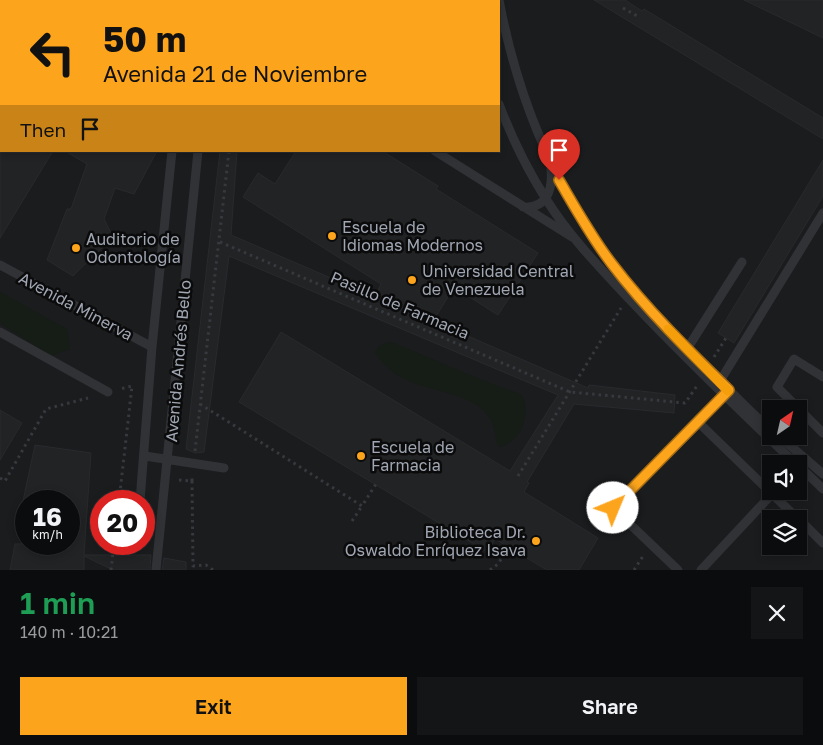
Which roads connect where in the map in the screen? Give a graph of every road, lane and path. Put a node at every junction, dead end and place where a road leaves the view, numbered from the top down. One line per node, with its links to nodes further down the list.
1 (500, 5): 9 (lane)
2 (623, 8): 3 (path)
3 (639, 17)
4 (500, 107): 10 (lane)
5 (172, 152): 20 (lane, Avenida Andrés Bello)
6 (198, 152): 37 (lane, Avenida Andrés Bello)
7 (229, 152): 14 (path)
8 (437, 152): 11 (lane)
9 (551, 166): 10 (lane); 21 (lane)
10 (546, 199): 11 (lane); 13 (lane)
11 (522, 207): 13 (lane)
12 (823, 213): 24 (lane)
13 (576, 240): 22 (lane)
14 (220, 242): 26 (path, Pasillo de Farmacia); 29 (path)
15 (742, 262): 21 (lane)
16 (0, 265): 20 (lane, Avenida Minerva)
17 (622, 306): 26 (path)
18 (0, 332): 25 (lane)
19 (726, 338): 22 (path)
20 (152, 347): 36 (lane, Avenida Andrés Bello)
21 (687, 349): 22 (lane)
22 (705, 371): 24 (lane); 26 (path, Pasillo de Farmacia); 27 (lane)
23 (823, 377): 28 (lane)
24 (720, 380): 27 (lane)
25 (108, 392): 43 (path); 49 (path)
26 (570, 392): 42 (path)
27 (727, 392): 31 (lane); 32 (lane); 35 (lane)
28 (790, 400)
29 (200, 404): 38 (path); 53 (path)
30 (808, 418): 33 (lane)
31 (762, 422)
32 (699, 423): 46 (lane); 64 (lane)
33 (823, 434)
34 (789, 445): 41 (lane)
35 (788, 455)
36 (145, 456): 37 (lane); 50 (lane, Avenida Andrés Bello)
37 (168, 459): 38 (lane); 61 (lane, Avenida Andrés Bello)
38 (193, 463): 39 (lane); 44 (path)
39 (224, 468)
40 (807, 474): 48 (lane)
41 (823, 474)
42 (518, 476)
43 (0, 478)
44 (192, 481): 47 (path); 62 (path)
45 (376, 484): 53 (path)
46 (762, 484)
47 (178, 488)
48 (823, 489)
49 (120, 490)
50 (141, 490)
51 (766, 500): 65 (lane)
52 (778, 500): 54 (lane)
53 (362, 506): 55 (path)
54 (789, 510)
55 (352, 521)
56 (807, 527): 57 (lane)
57 (823, 542)
58 (509, 547): 63 (path)
59 (113, 555): 60 (path)
60 (111, 570)
61 (156, 570)
62 (213, 570)
63 (490, 570)
64 (678, 570)
65 (701, 570)

